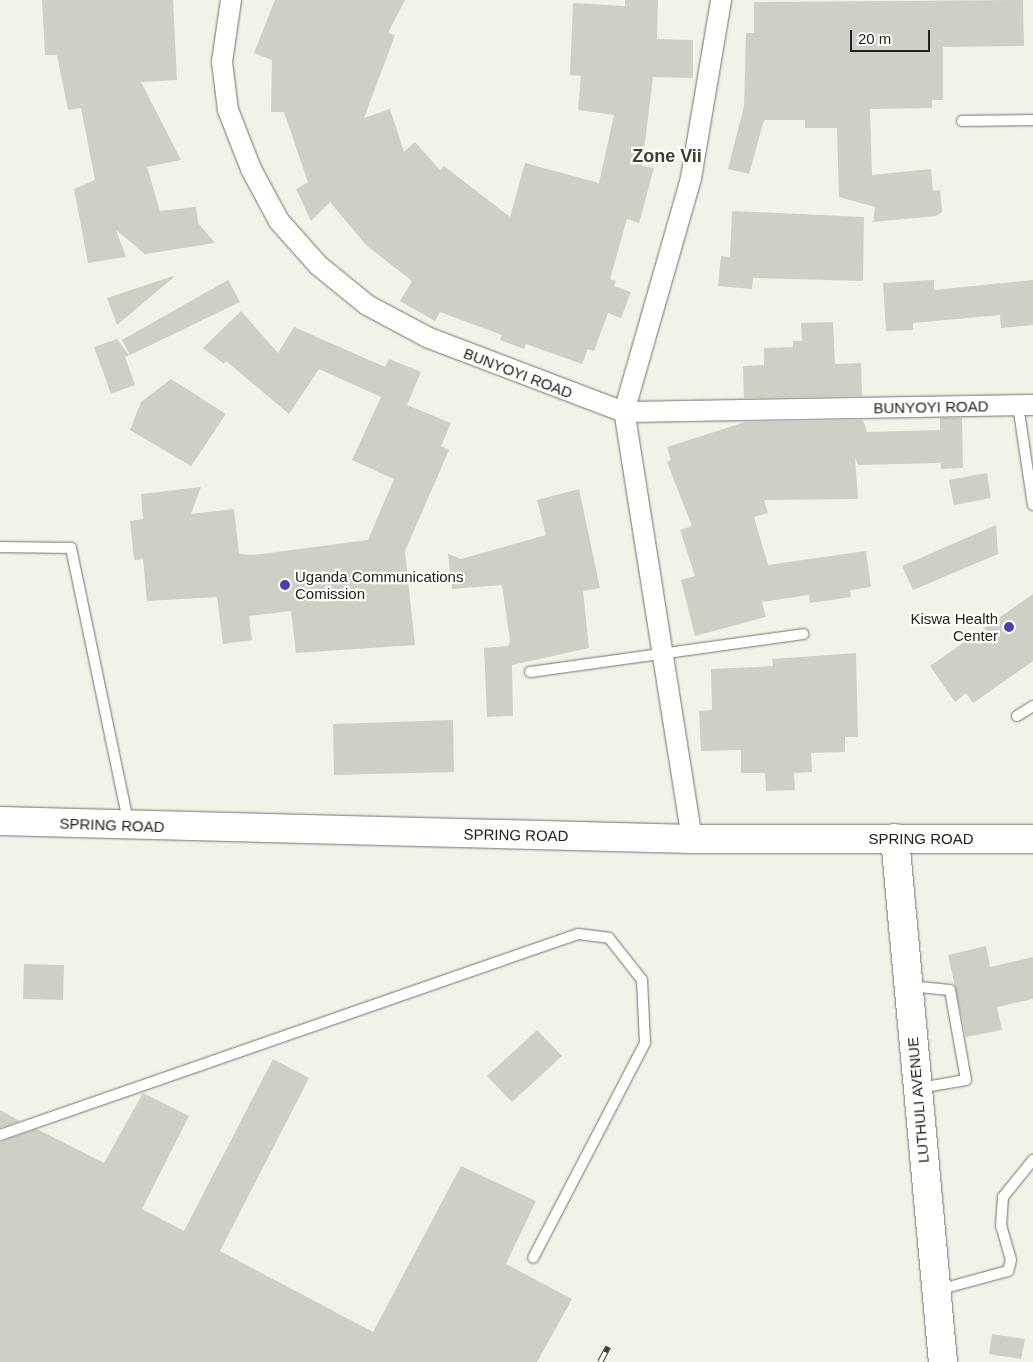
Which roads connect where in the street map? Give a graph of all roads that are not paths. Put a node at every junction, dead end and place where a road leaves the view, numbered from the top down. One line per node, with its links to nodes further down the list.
1 (231, 0): 6 (street, BUNYOYI ROAD)
2 (720, 0): 6 (street)
3 (1033, 120): 4 (lane)
4 (962, 121)
5 (1025, 405): 6 (street, BUNYOYI ROAD); 7 (lane)
6 (624, 412): 10 (street)
7 (1033, 505)
8 (0, 547): 15 (lane)
9 (803, 634): 10 (lane)
10 (663, 654): 11 (lane); 17 (street)
11 (530, 672)
12 (1033, 706): 13 (lane)
13 (1018, 716)
14 (0, 820): 15 (main road, SPRING ROAD)
15 (129, 826): 17 (main road, SPRING ROAD)
16 (895, 838): 17 (main road, SPRING ROAD); 18 (main road, SPRING ROAD); 19 (main road, LUTHULI AVENUE)
17 (692, 839)
18 (1033, 840)
19 (908, 986): 20 (main road, LUTHULI AVENUE); 20 (lane)
20 (917, 1089): 24 (main road, LUTHULI AVENUE)
21 (0, 1135): 23 (lane)
22 (1033, 1160): 24 (lane)
23 (533, 1258)
24 (936, 1291): 25 (main road, LUTHULI AVENUE)
25 (943, 1362)

